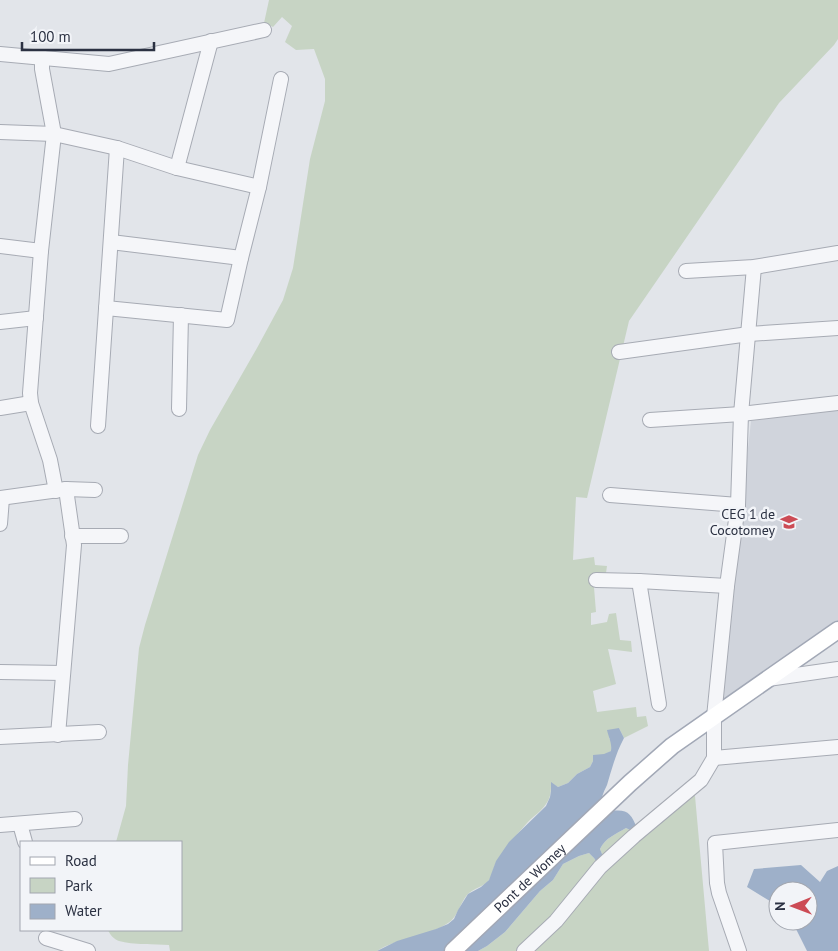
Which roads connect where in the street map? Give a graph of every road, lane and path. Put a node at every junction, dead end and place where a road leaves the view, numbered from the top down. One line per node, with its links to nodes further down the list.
1 (264, 30): 2 (street)
2 (211, 41): 4 (street); 9 (street)
3 (0, 54): 4 (street)
4 (42, 57): 7 (street)
5 (281, 79): 10 (street)
6 (0, 132): 7 (street)
7 (54, 134): 8 (street); 13 (street)
8 (117, 148): 9 (street); 11 (street)
9 (177, 168): 10 (street)
10 (259, 187): 15 (street)
11 (111, 242): 15 (street); 18 (street)
12 (0, 246): 13 (street)
13 (41, 251): 20 (street)
14 (838, 253): 16 (street)
15 (241, 258): 19 (street)
16 (754, 267): 17 (street); 23 (street)
17 (686, 271)
18 (106, 308): 19 (street); 31 (street)
19 (181, 316): 28 (street)
20 (36, 318): 21 (street); 25 (street)
21 (0, 322)
22 (838, 328): 23 (street)
23 (749, 334): 24 (street); 29 (street)
24 (618, 352)
25 (31, 402): 27 (street); 32 (street)
26 (838, 402): 29 (street)
27 (0, 408)
28 (179, 409)
29 (741, 414): 30 (street); 36 (street)
30 (650, 420)
31 (98, 426)
32 (61, 490): 33 (street); 35 (street); 38 (street)
33 (96, 490)
34 (610, 495): 36 (street)
35 (1, 498): 37 (street)
36 (738, 505): 42 (street)
37 (0, 524)
38 (72, 536): 39 (street); 46 (street)
39 (121, 536)
40 (596, 580): 41 (street)
41 (639, 581): 42 (street); 48 (street)
42 (727, 586): 49 (street)
43 (838, 630): 47 (main road, Pont de Womey)
44 (838, 669): 47 (street)
45 (0, 672): 46 (street)
46 (64, 673): 51 (street)
47 (767, 680): 49 (main road, Pont de Womey)
48 (659, 704)
49 (714, 717): 54 (street); 62 (main road, Pont de Womey)
50 (99, 732): 51 (street)
51 (58, 735): 52 (street)
52 (0, 738)
53 (838, 746): 54 (street)
54 (714, 758): 63 (street)
55 (75, 819): 56 (street)
56 (20, 824): 57 (street); 59 (street)
57 (0, 825)
58 (838, 830): 64 (street)
59 (24, 841)
60 (46, 940): 61 (street)
61 (88, 951)
62 (453, 951)
63 (524, 951)
64 (739, 951)

